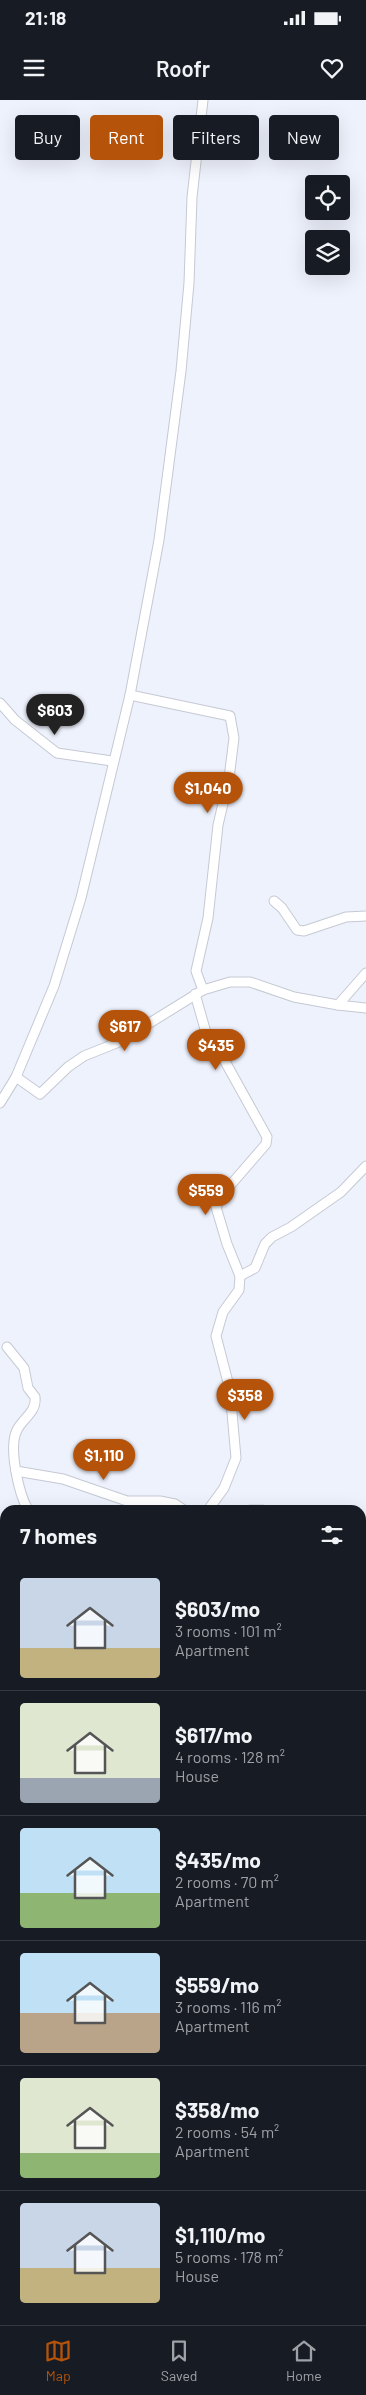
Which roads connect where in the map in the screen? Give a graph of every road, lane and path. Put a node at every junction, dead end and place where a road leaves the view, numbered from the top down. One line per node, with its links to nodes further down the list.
1 (203, 100): 2 (street)
2 (130, 695): 4 (street); 8 (street)
3 (0, 703): 4 (street)
4 (112, 761): 11 (street)
5 (274, 901): 6 (street)
6 (366, 916)
7 (366, 973): 9 (street)
8 (199, 992): 9 (street); 11 (street); 14 (street)
9 (338, 1005): 10 (street)
10 (366, 1008)
11 (16, 1077): 12 (street)
12 (0, 1102)
13 (366, 1166): 14 (street)
14 (240, 1276): 19 (street)
15 (7, 1347): 16 (street)
16 (16, 1471): 17 (street); 18 (street)
17 (25, 1505)
18 (176, 1505)
19 (212, 1505)

